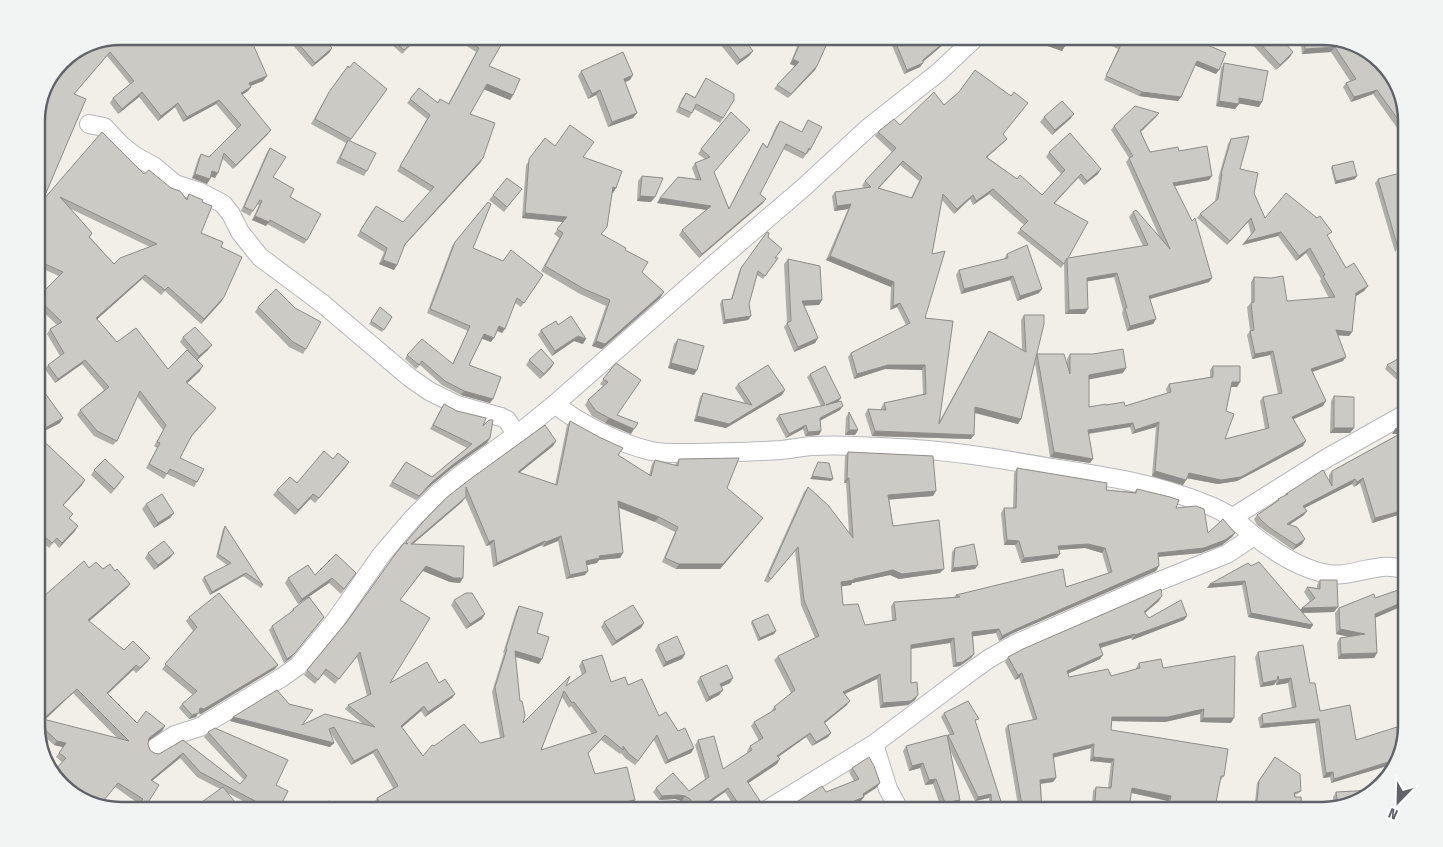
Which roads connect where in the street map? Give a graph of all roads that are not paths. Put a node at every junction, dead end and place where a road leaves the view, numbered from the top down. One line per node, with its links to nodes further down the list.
1 (968, 45): 3 (street)
2 (89, 124): 5 (street)
3 (555, 404): 5 (street); 6 (street)
4 (1398, 418): 6 (street)
5 (516, 434): 10 (street)
6 (1233, 517): 7 (street)
7 (1254, 536): 8 (street); 9 (street)
8 (1398, 569)
9 (874, 744): 11 (street); 12 (street)
10 (155, 748)
11 (780, 802)
12 (895, 802)

